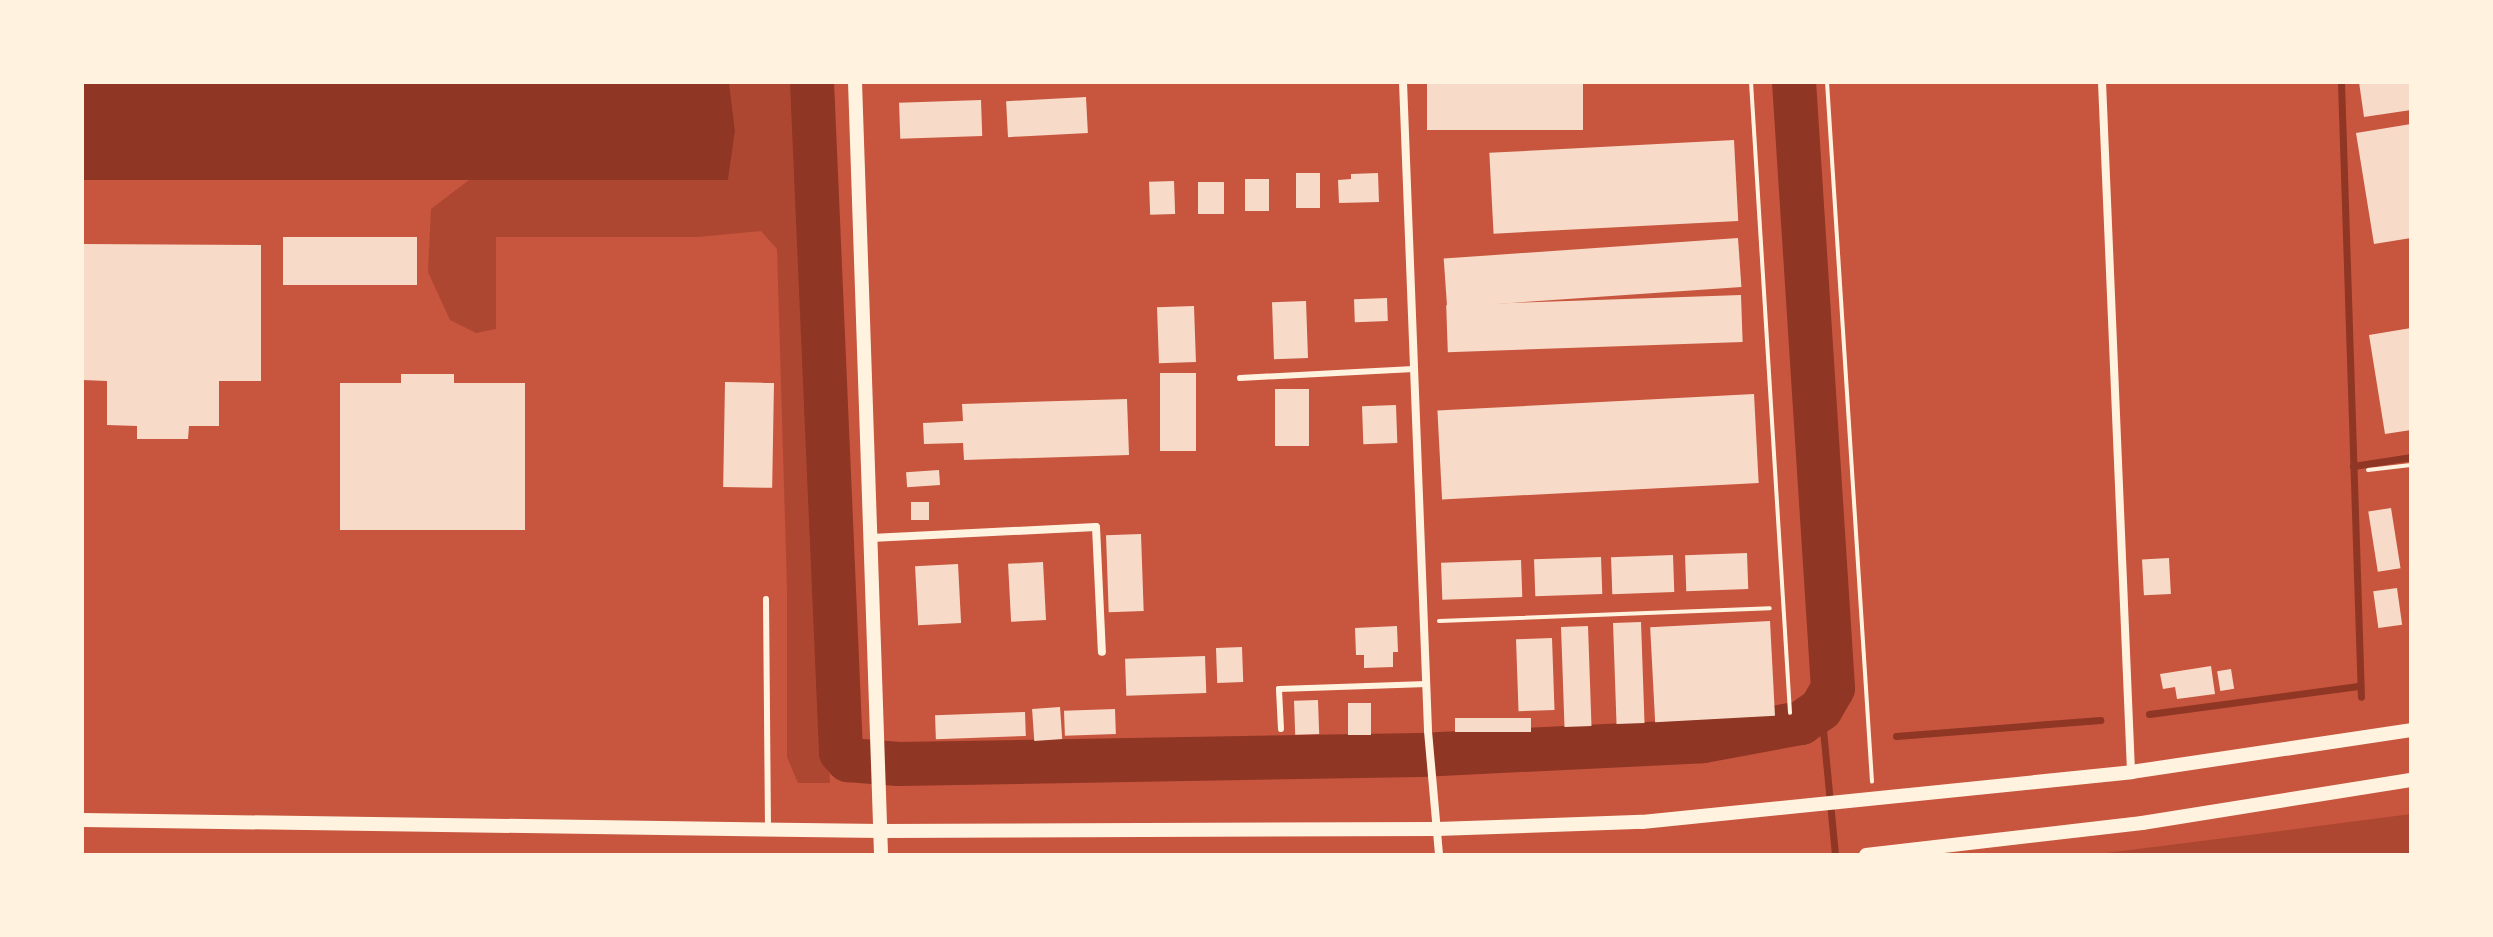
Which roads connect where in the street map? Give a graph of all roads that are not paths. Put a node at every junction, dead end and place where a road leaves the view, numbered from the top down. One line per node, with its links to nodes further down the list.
1 (855, 82): 6 (street)
2 (1403, 82): 4 (street)
3 (2102, 82): 12 (street)
4 (1414, 369): 5 (lane); 9 (street)
5 (1240, 378)
6 (871, 538): 8 (street); 17 (street)
7 (766, 599): 16 (lane)
8 (1102, 652)
9 (1427, 684): 10 (lane); 15 (street)
10 (1281, 729)
11 (2411, 730): 12 (street)
12 (2131, 772): 15 (street)
13 (2411, 780): 18 (street)
14 (82, 820): 16 (street)
15 (1437, 829): 17 (street); 20 (street)
16 (768, 830): 17 (street)
17 (881, 831): 19 (street)
18 (1878, 854): 21 (street)
19 (881, 855)
20 (1439, 855)
21 (1866, 855)

